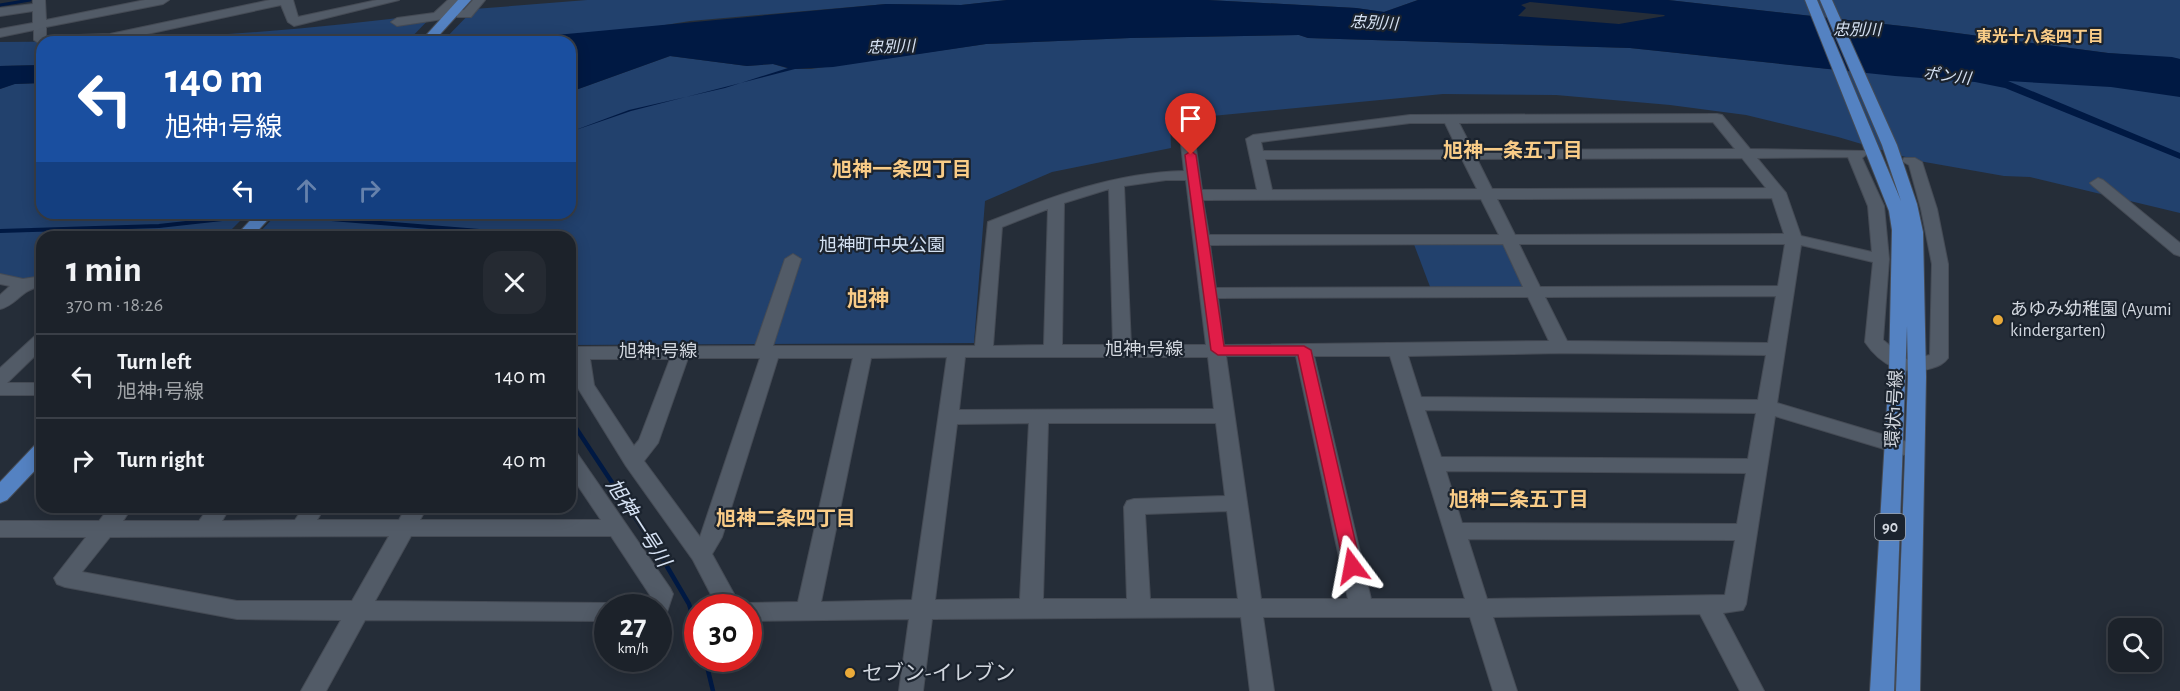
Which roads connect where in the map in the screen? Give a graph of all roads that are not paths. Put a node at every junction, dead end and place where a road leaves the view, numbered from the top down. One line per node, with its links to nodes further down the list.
1 (163, 0): 14 (street)
2 (286, 0): 3 (street); 17 (street)
3 (393, 0)
4 (455, 0): 12 (street)
5 (465, 0): 12 (main road)
6 (479, 0): 11 (street)
7 (1811, 0): 63 (main road, 環状1号線 / 90)
8 (1826, 0): 63 (main road, 環状1号線 / 90)
9 (40, 2): 10 (street); 14 (street)
10 (0, 12)
11 (461, 14)
12 (439, 19): 13 (street); 18 (main road)
13 (397, 21)
14 (39, 25): 15 (street); 16 (street)
15 (0, 33)
16 (40, 36)
17 (119, 36)
18 (429, 36)
19 (1451, 120): 21 (street); 22 (street); 23 (street)
20 (1187, 135): 25 (street)
21 (1469, 154): 22 (street); 23 (street); 30 (street)
22 (1748, 154): 28 (street); 39 (street)
23 (1257, 155): 29 (street)
24 (1909, 161): 63 (street)
25 (1194, 174): 26 (street); 31 (street)
26 (1116, 182): 32 (street); 51 (street)
27 (2098, 183): 38 (street)
28 (1778, 193): 30 (street); 36 (street)
29 (1264, 194): 30 (street); 31 (street)
30 (1487, 194): 35 (street)
31 (1197, 195): 37 (street)
32 (1056, 200): 56 (street); 57 (street)
33 (260, 219): 34 (main road)
34 (249, 231)
35 (1510, 239): 36 (street); 37 (street); 44 (street)
36 (1794, 239): 39 (street); 45 (street)
37 (1202, 240): 46 (street)
38 (2180, 251)
39 (1881, 259): 63 (street)
40 (793, 260): 59 (street)
41 (0, 279): 43 (street)
42 (36, 282): 43 (street)
43 (23, 284): 47 (street)
44 (1535, 291): 45 (street); 46 (street); 49 (street)
45 (1786, 291): 50 (street)
46 (1209, 293): 52 (street)
47 (0, 304)
48 (36, 345): 64 (street)
49 (1561, 347): 50 (street, 旭神1号線); 54 (street, 旭神1号線)
50 (1776, 349): 68 (street)
51 (1122, 350): 52 (street, 旭神1号線); 57 (street, 旭神1号線)
52 (1218, 350): 53 (street, 旭神1号線); 70 (street)
53 (1304, 350): 54 (street, 旭神1号線); 99 (street)
54 (1397, 350): 67 (street)
55 (957, 351): 56 (street, 旭神1号線); 60 (street, 旭神1号線); 71 (street)
56 (984, 351): 57 (street, 旭神1号線)
57 (1053, 351)
58 (681, 352): 59 (street, 旭神1号線); 61 (street, 旭神1号線); 74 (street)
59 (766, 352): 60 (street, 旭神1号線); 92 (street)
60 (863, 352): 101 (street)
61 (576, 353)
62 (576, 356): 74 (street)
63 (1907, 366): 72 (main road, 環状1号線 / 90)
64 (0, 379)
65 (0, 389): 66 (street)
66 (36, 389)
67 (1415, 403): 68 (street); 75 (street)
68 (1768, 407): 72 (street); 76 (street)
69 (1039, 416): 70 (street); 71 (street); 96 (street)
70 (1225, 416): 79 (street)
71 (948, 417): 102 (street)
72 (1904, 448): 111 (main road, 環状1号線 / 90); 112 (main road, 環状1号線 / 90)
73 (36, 456): 78 (main road)
74 (633, 460): 92 (street)
75 (1434, 464): 76 (street); 90 (street)
76 (1756, 466): 91 (street)
77 (576, 467): 84 (street)
78 (0, 495)
79 (1237, 503): 97 (street); 98 (street)
80 (117, 513): 86 (street)
81 (216, 513): 87 (street)
82 (311, 513): 88 (street)
83 (414, 513): 89 (street)
84 (618, 528): 89 (street); 93 (street)
85 (0, 529): 86 (street)
86 (105, 529): 87 (street); 103 (street)
87 (205, 529): 88 (street)
88 (301, 529): 89 (street)
89 (404, 530): 103 (street)
90 (1455, 531): 91 (street); 100 (street)
91 (1745, 532): 95 (street)
92 (701, 554): 94 (street)
93 (662, 594)
94 (722, 594)
95 (1706, 604): 100 (street); 110 (street)
96 (1031, 608): 97 (street); 102 (street)
97 (1139, 608): 98 (street)
98 (1251, 609): 99 (street); 108 (street)
99 (1362, 609): 100 (street)
100 (1479, 609): 109 (street)
101 (808, 610): 102 (street); 105 (street)
102 (921, 610): 107 (street)
103 (358, 612): 104 (street); 106 (street)
104 (594, 612)
105 (762, 612)
106 (313, 691)
107 (912, 691)
108 (1262, 691)
109 (1505, 691)
110 (1752, 691)
111 (1882, 691)
112 (1908, 691)

